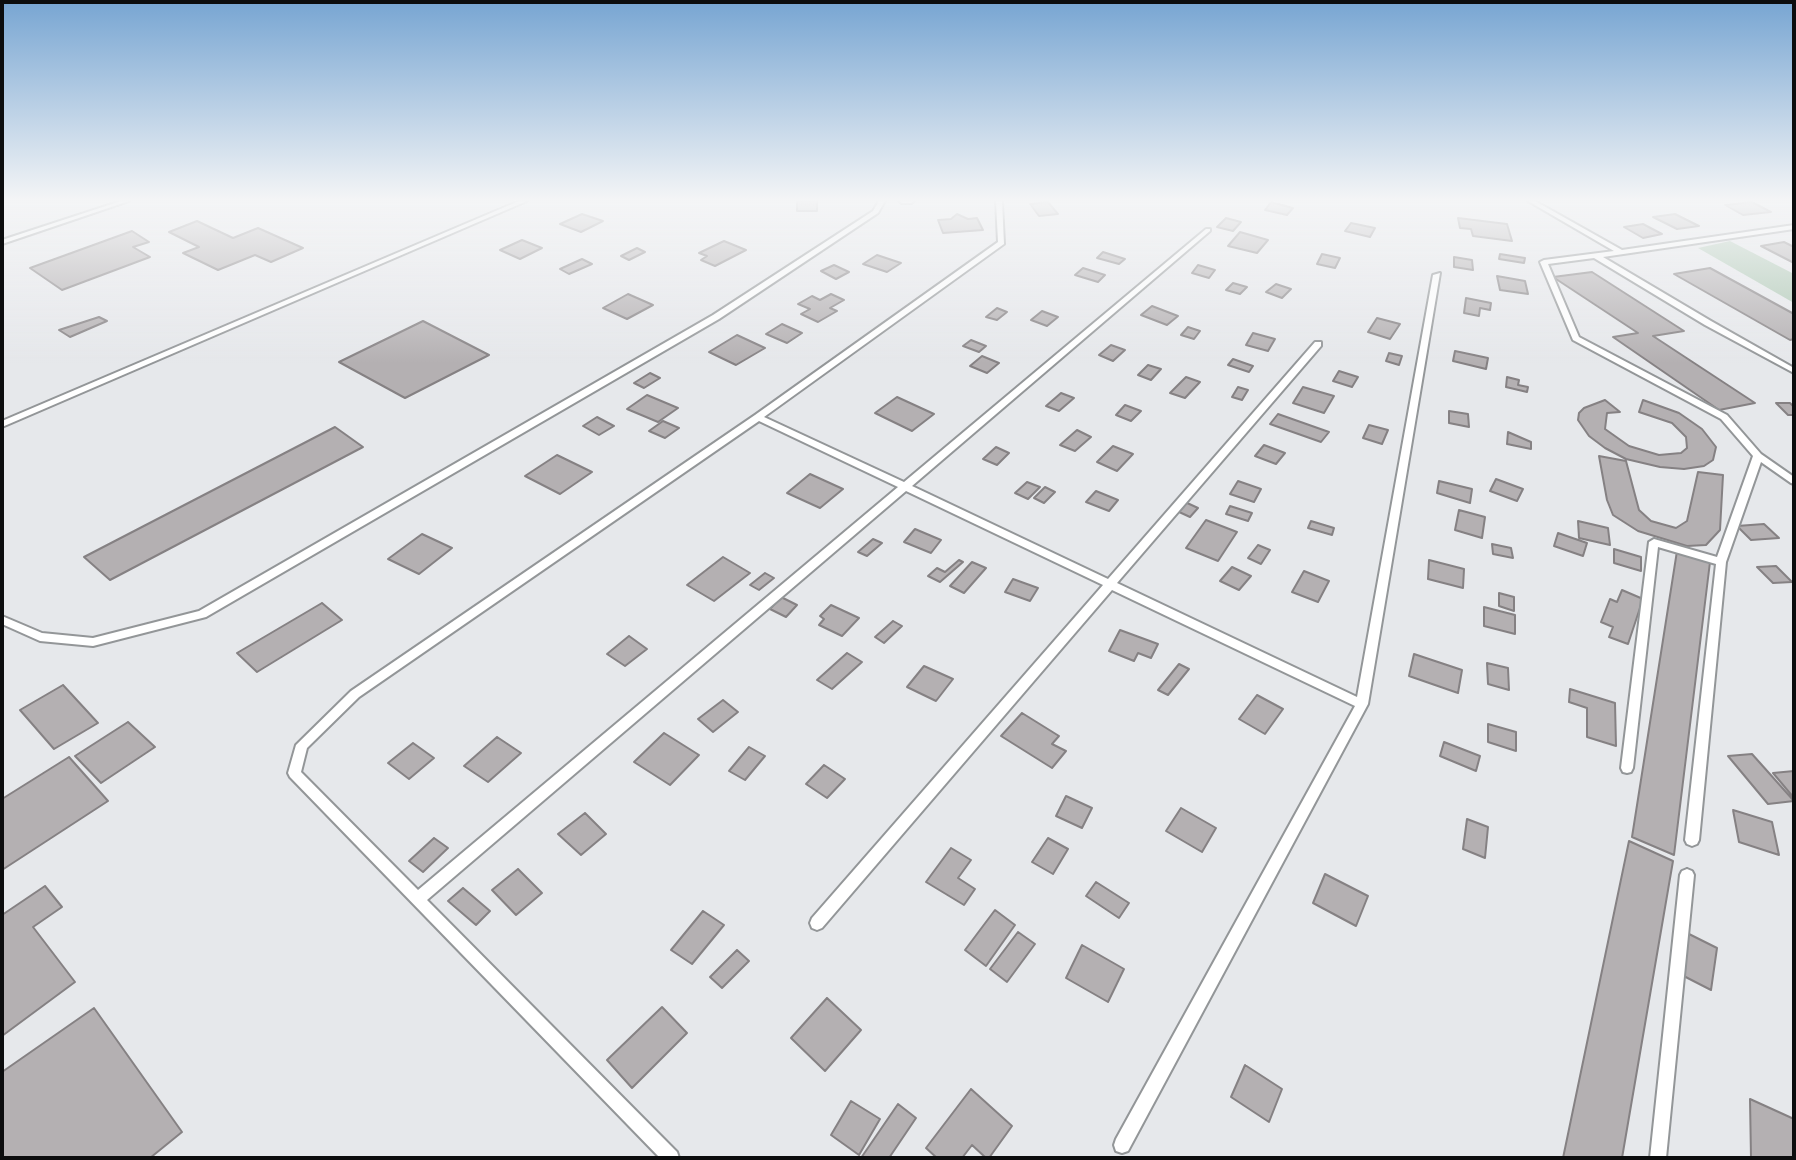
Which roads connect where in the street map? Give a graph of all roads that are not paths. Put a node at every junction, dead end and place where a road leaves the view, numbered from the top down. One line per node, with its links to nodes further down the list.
1 (397, 255): 10 (lane)
2 (810, 255): 16 (lane)
3 (985, 255): 9 (lane)
4 (1178, 255): 13 (lane)
5 (1595, 255): 8 (lane); 11 (lane)
6 (1437, 275): 17 (lane)
7 (1318, 344): 15 (lane)
8 (1794, 371)
9 (758, 417): 13 (lane); 21 (lane)
10 (2, 424)
11 (1758, 456): 12 (lane); 14 (lane)
12 (1794, 481)
13 (906, 487): 15 (lane); 21 (lane)
14 (1721, 562): 18 (lane); 19 (lane)
15 (1109, 583): 17 (lane); 22 (lane)
16 (2, 620)
17 (1362, 704): 23 (lane)
18 (1627, 768)
19 (1692, 840)
20 (1687, 875): 25 (lane)
21 (418, 899): 24 (lane)
22 (817, 923)
23 (1122, 1145)
24 (671, 1158)
25 (1658, 1158)

